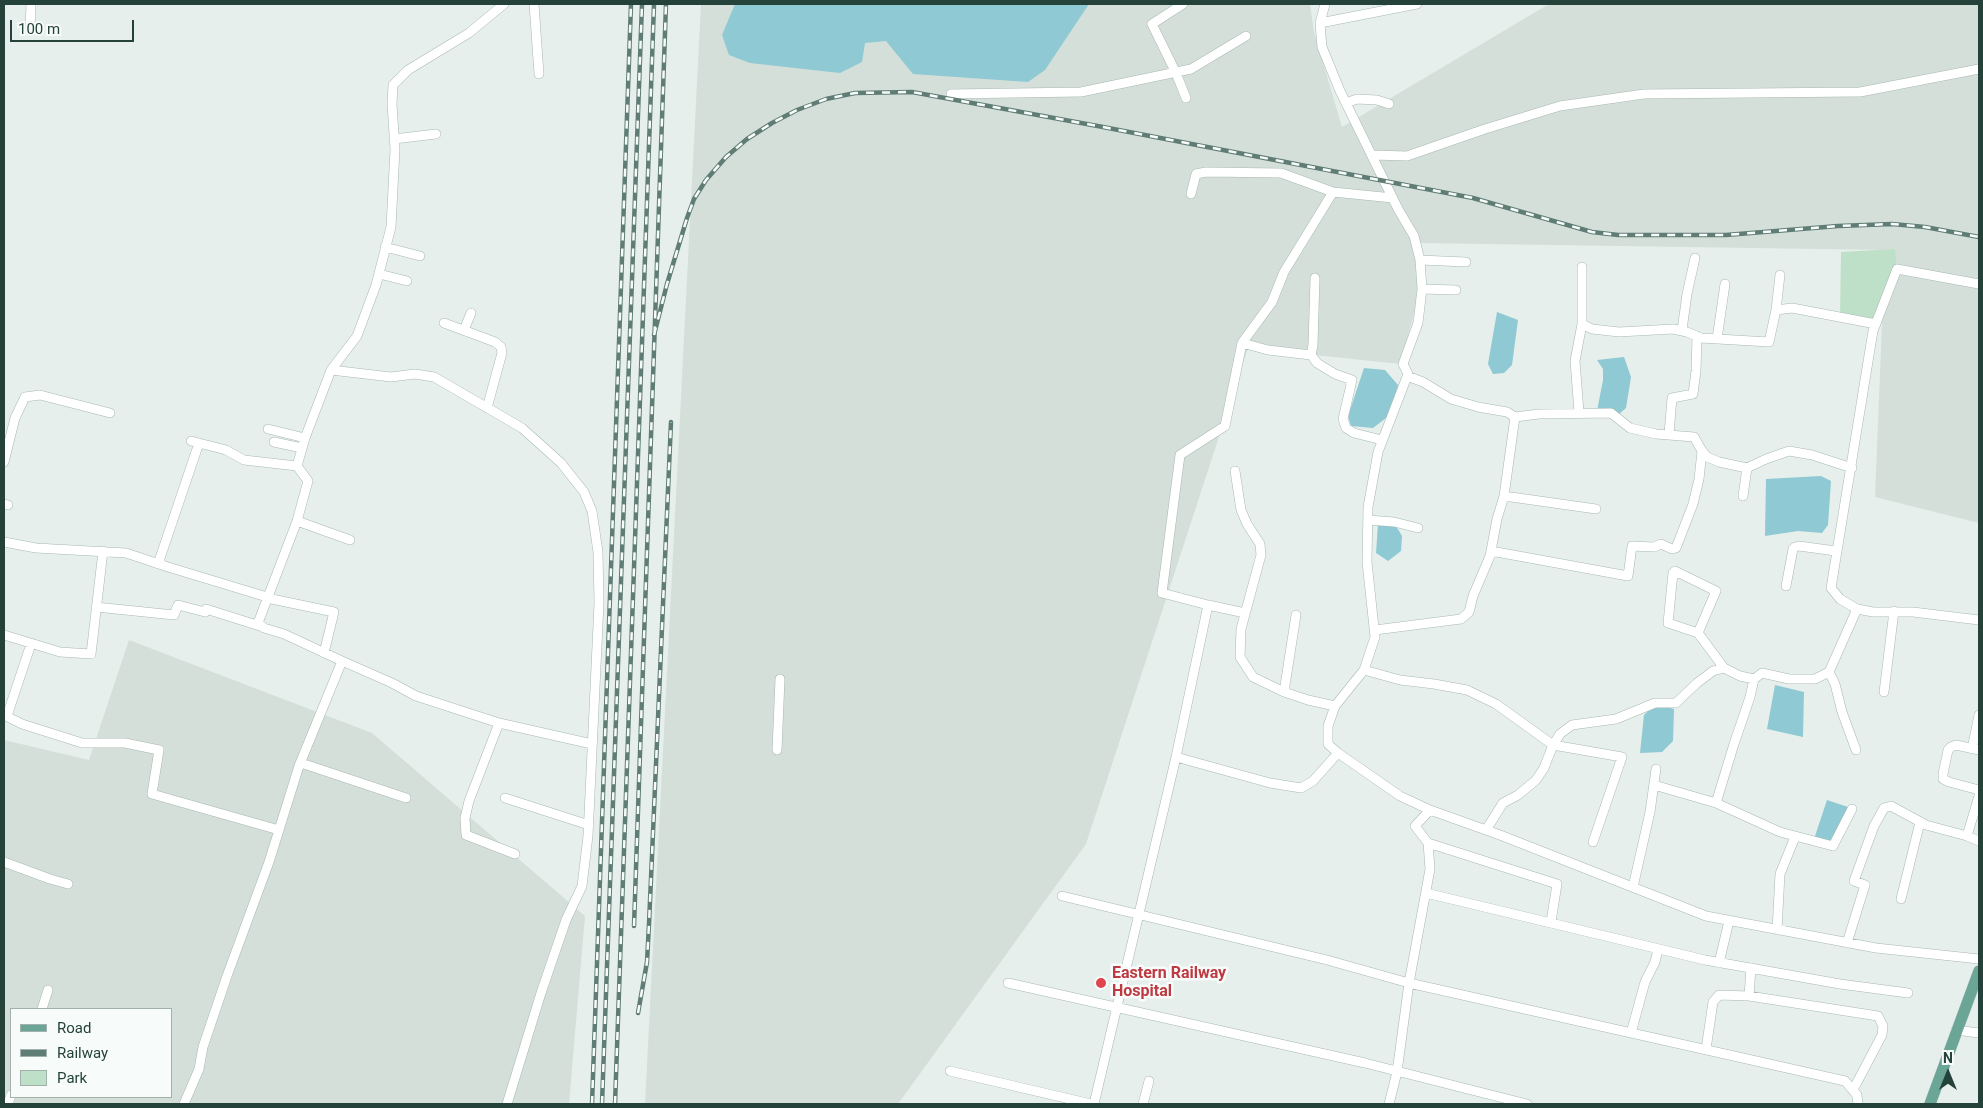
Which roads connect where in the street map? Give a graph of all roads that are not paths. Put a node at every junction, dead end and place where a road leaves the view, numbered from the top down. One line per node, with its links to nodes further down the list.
1 (31, 4): 9 (street)
2 (504, 4): 19 (street)
3 (534, 4): 13 (street)
4 (1183, 4): 12 (street)
5 (1325, 4): 8 (street)
6 (1417, 4): 7 (street)
7 (1400, 5): 8 (street)
8 (1320, 23): 16 (street)
9 (30, 29)
10 (1246, 36): 12 (street)
11 (1979, 69): 20 (street)
12 (1176, 73): 14 (street); 15 (street)
13 (539, 74)
14 (951, 94)
15 (1186, 98)
16 (1346, 103): 17 (street); 20 (street)
17 (1389, 104)
18 (436, 134): 19 (street)
19 (394, 139): 24 (street)
20 (1373, 156): 23 (street)
21 (1333, 192): 22 (street); 23 (street); 47 (street)
22 (1190, 194)
23 (1393, 198): 27 (street)
24 (386, 247): 25 (street); 30 (street)
25 (420, 256)
26 (1695, 258): 44 (street)
27 (1420, 260): 28 (street); 36 (street)
28 (1466, 262)
29 (1582, 267): 41 (street)
30 (379, 274): 33 (street); 49 (street)
31 (1780, 275): 38 (street)
32 (1315, 278): 48 (street)
33 (407, 281)
34 (1725, 284): 46 (street)
35 (1979, 284): 42 (street)
36 (1422, 289): 37 (street); 50 (street)
37 (1456, 290)
38 (1776, 310): 42 (street); 46 (street)
39 (471, 313): 43 (street)
40 (444, 323): 43 (street)
41 (1582, 324): 44 (street); 52 (street)
42 (1876, 324): 65 (street)
43 (464, 330): 51 (street)
44 (1682, 330): 45 (street)
45 (1696, 336): 46 (street); 56 (street)
46 (1717, 339)
47 (1242, 343): 48 (street); 81 (street)
48 (1311, 355): 58 (street)
49 (331, 370): 51 (street); 57 (street)
50 (1407, 376): 54 (street); 58 (street)
51 (487, 408): 106 (street)
52 (1579, 412): 54 (street); 56 (street)
53 (110, 413): 62 (street)
54 (1515, 417): 67 (street)
55 (268, 429): 57 (street)
56 (1669, 434): 61 (street)
57 (306, 438): 60 (street)
58 (1382, 440): 70 (street)
59 (274, 442): 60 (street)
60 (302, 448): 63 (street)
61 (1702, 451): 64 (street); 76 (street)
62 (4, 462)
63 (297, 466): 71 (street); 78 (street)
64 (1747, 468): 65 (street); 68 (street)
65 (1852, 468): 77 (street)
66 (1235, 472): 85 (street)
67 (1504, 496): 69 (street); 76 (street)
68 (1743, 496)
69 (1596, 509)
70 (1368, 520): 72 (street); 89 (street)
71 (298, 521): 73 (street); 80 (street)
72 (1418, 528)
73 (350, 540)
74 (4, 542): 75 (street)
75 (103, 551): 78 (street); 82 (street)
76 (1491, 551): 89 (street)
77 (1836, 551): 79 (street); 83 (street)
78 (158, 564): 80 (street)
79 (1786, 586)
80 (267, 598): 88 (street); 93 (street)
81 (1208, 605): 85 (street); 112 (street)
82 (96, 607): 88 (street); 92 (street)
83 (1857, 609): 84 (street); 97 (street)
84 (1894, 611): 87 (street); 101 (street)
85 (1245, 613): 100 (street)
86 (1296, 615): 100 (street)
87 (1979, 620)
88 (264, 628): 93 (street)
89 (1375, 630): 96 (street)
90 (1698, 634): 90 (street); 95 (street)
91 (4, 635): 92 (street)
92 (30, 644): 104 (street)
93 (324, 653): 94 (street)
94 (342, 661): 105 (street); 113 (street)
95 (1724, 668): 99 (street); 107 (street)
96 (1364, 670): 102 (street); 107 (street)
97 (1829, 672): 99 (street); 110 (street)
98 (780, 679): 109 (street)
99 (1754, 679): 118 (street)
100 (1284, 692): 102 (street)
101 (1884, 692)
102 (1335, 706): 111 (street)
103 (1979, 715): 108 (street)
104 (5, 716): 123 (street)
105 (499, 723): 106 (street); 130 (street)
106 (592, 744): 122 (street)
107 (1553, 745): 124 (street); 128 (street)
108 (1975, 749): 125 (street)
109 (777, 750)
110 (1856, 750)
111 (1338, 753): 112 (street); 120 (street)
112 (1176, 757): 137 (street)
113 (300, 763): 116 (street); 123 (street)
114 (1656, 769): 115 (street)
115 (1654, 785): 118 (street); 133 (street)
116 (406, 798)
117 (505, 798): 122 (street)
118 (1716, 803): 126 (street)
119 (1852, 809): 126 (street)
120 (1430, 810): 124 (street); 129 (street)
121 (1920, 822): 125 (street); 136 (street); 141 (street)
122 (589, 825): 163 (street)
123 (279, 830): 162 (street)
124 (1486, 830): 133 (street)
125 (1967, 836): 127 (street)
126 (1795, 837): 140 (street)
127 (1979, 841)
128 (1593, 842)
129 (1428, 843): 134 (street); 139 (street)
130 (515, 854)
131 (4, 862): 132 (street)
132 (68, 884)
133 (1633, 887): 138 (street)
134 (1426, 893): 139 (street); 148 (street)
135 (1062, 896): 137 (street)
136 (1901, 899)
137 (1138, 915): 148 (street); 152 (street)
138 (1729, 921): 140 (street); 144 (street)
139 (1551, 922): 142 (street)
140 (1777, 930): 141 (street)
141 (1846, 943): 143 (street)
142 (1658, 950): 144 (street); 155 (street)
143 (1979, 959)
144 (1719, 962): 145 (street)
145 (1751, 968): 150 (street); 151 (street)
146 (1979, 971): 154 (main road)
147 (1008, 983): 152 (street)
148 (1409, 983): 155 (street); 159 (street)
149 (48, 990): 153 (street)
150 (1908, 993)
151 (1750, 996): 157 (street); 161 (street)
152 (1118, 1007): 159 (street); 164 (street)
153 (42, 1008)
154 (1956, 1030): 156 (street); 169 (main road)
155 (1631, 1033): 157 (street)
156 (1979, 1033)
157 (1706, 1049): 161 (street)
158 (950, 1071): 164 (street)
159 (1397, 1072): 166 (street); 167 (street)
160 (1149, 1081): 165 (street)
161 (1853, 1090): 168 (street)
162 (184, 1104)
163 (508, 1104)
164 (1093, 1104)
165 (1143, 1104)
166 (1389, 1104)
167 (1527, 1104)
168 (1858, 1104)
169 (1930, 1104)

